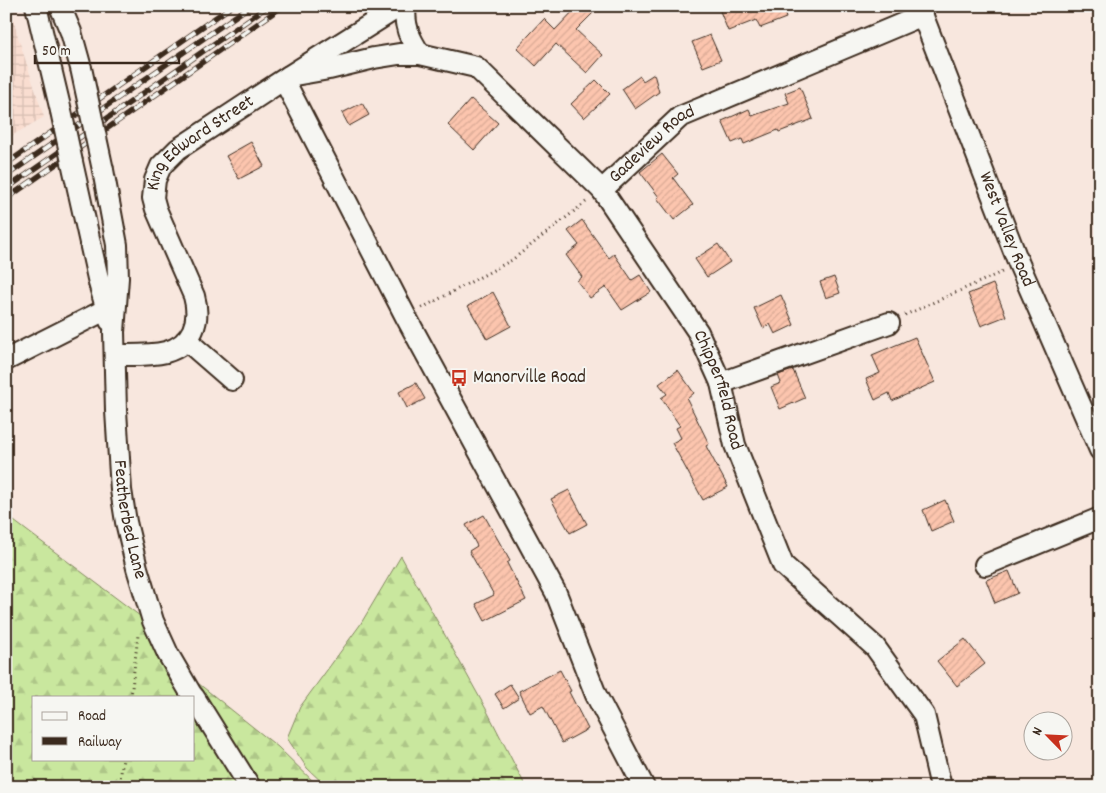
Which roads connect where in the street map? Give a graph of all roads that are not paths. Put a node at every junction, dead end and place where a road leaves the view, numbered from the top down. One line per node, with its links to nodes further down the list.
1 (36, 6): 9 (street, Featherbed Lane, bridge)
2 (60, 6): 11 (street, Featherbed Lane, bridge)
3 (400, 6): 7 (street, King Edward Street)
4 (406, 6): 6 (street)
5 (921, 10): 8 (street, Gadeview Road); 17 (street, West Valley Road)
6 (420, 54): 7 (street, Chipperfield Road); 8 (street, Chipperfield Road)
7 (286, 78): 12 (street, King Edward Street); 23 (street)
8 (602, 190): 16 (street, Chipperfield Road)
9 (107, 309): 11 (street, Featherbed Lane); 14 (street)
10 (889, 323): 16 (street)
11 (114, 332): 13 (street, Featherbed Lane)
12 (186, 340): 13 (street); 15 (street)
13 (115, 355): 20 (street, Featherbed Lane)
14 (6, 360)
15 (232, 380)
16 (721, 383): 24 (street, Chipperfield Road)
17 (1100, 450)
18 (1100, 518): 19 (street)
19 (985, 565)
20 (193, 696)
21 (195, 699): 22 (street, Featherbed Lane)
22 (250, 787)
23 (644, 787)
24 (941, 787)

